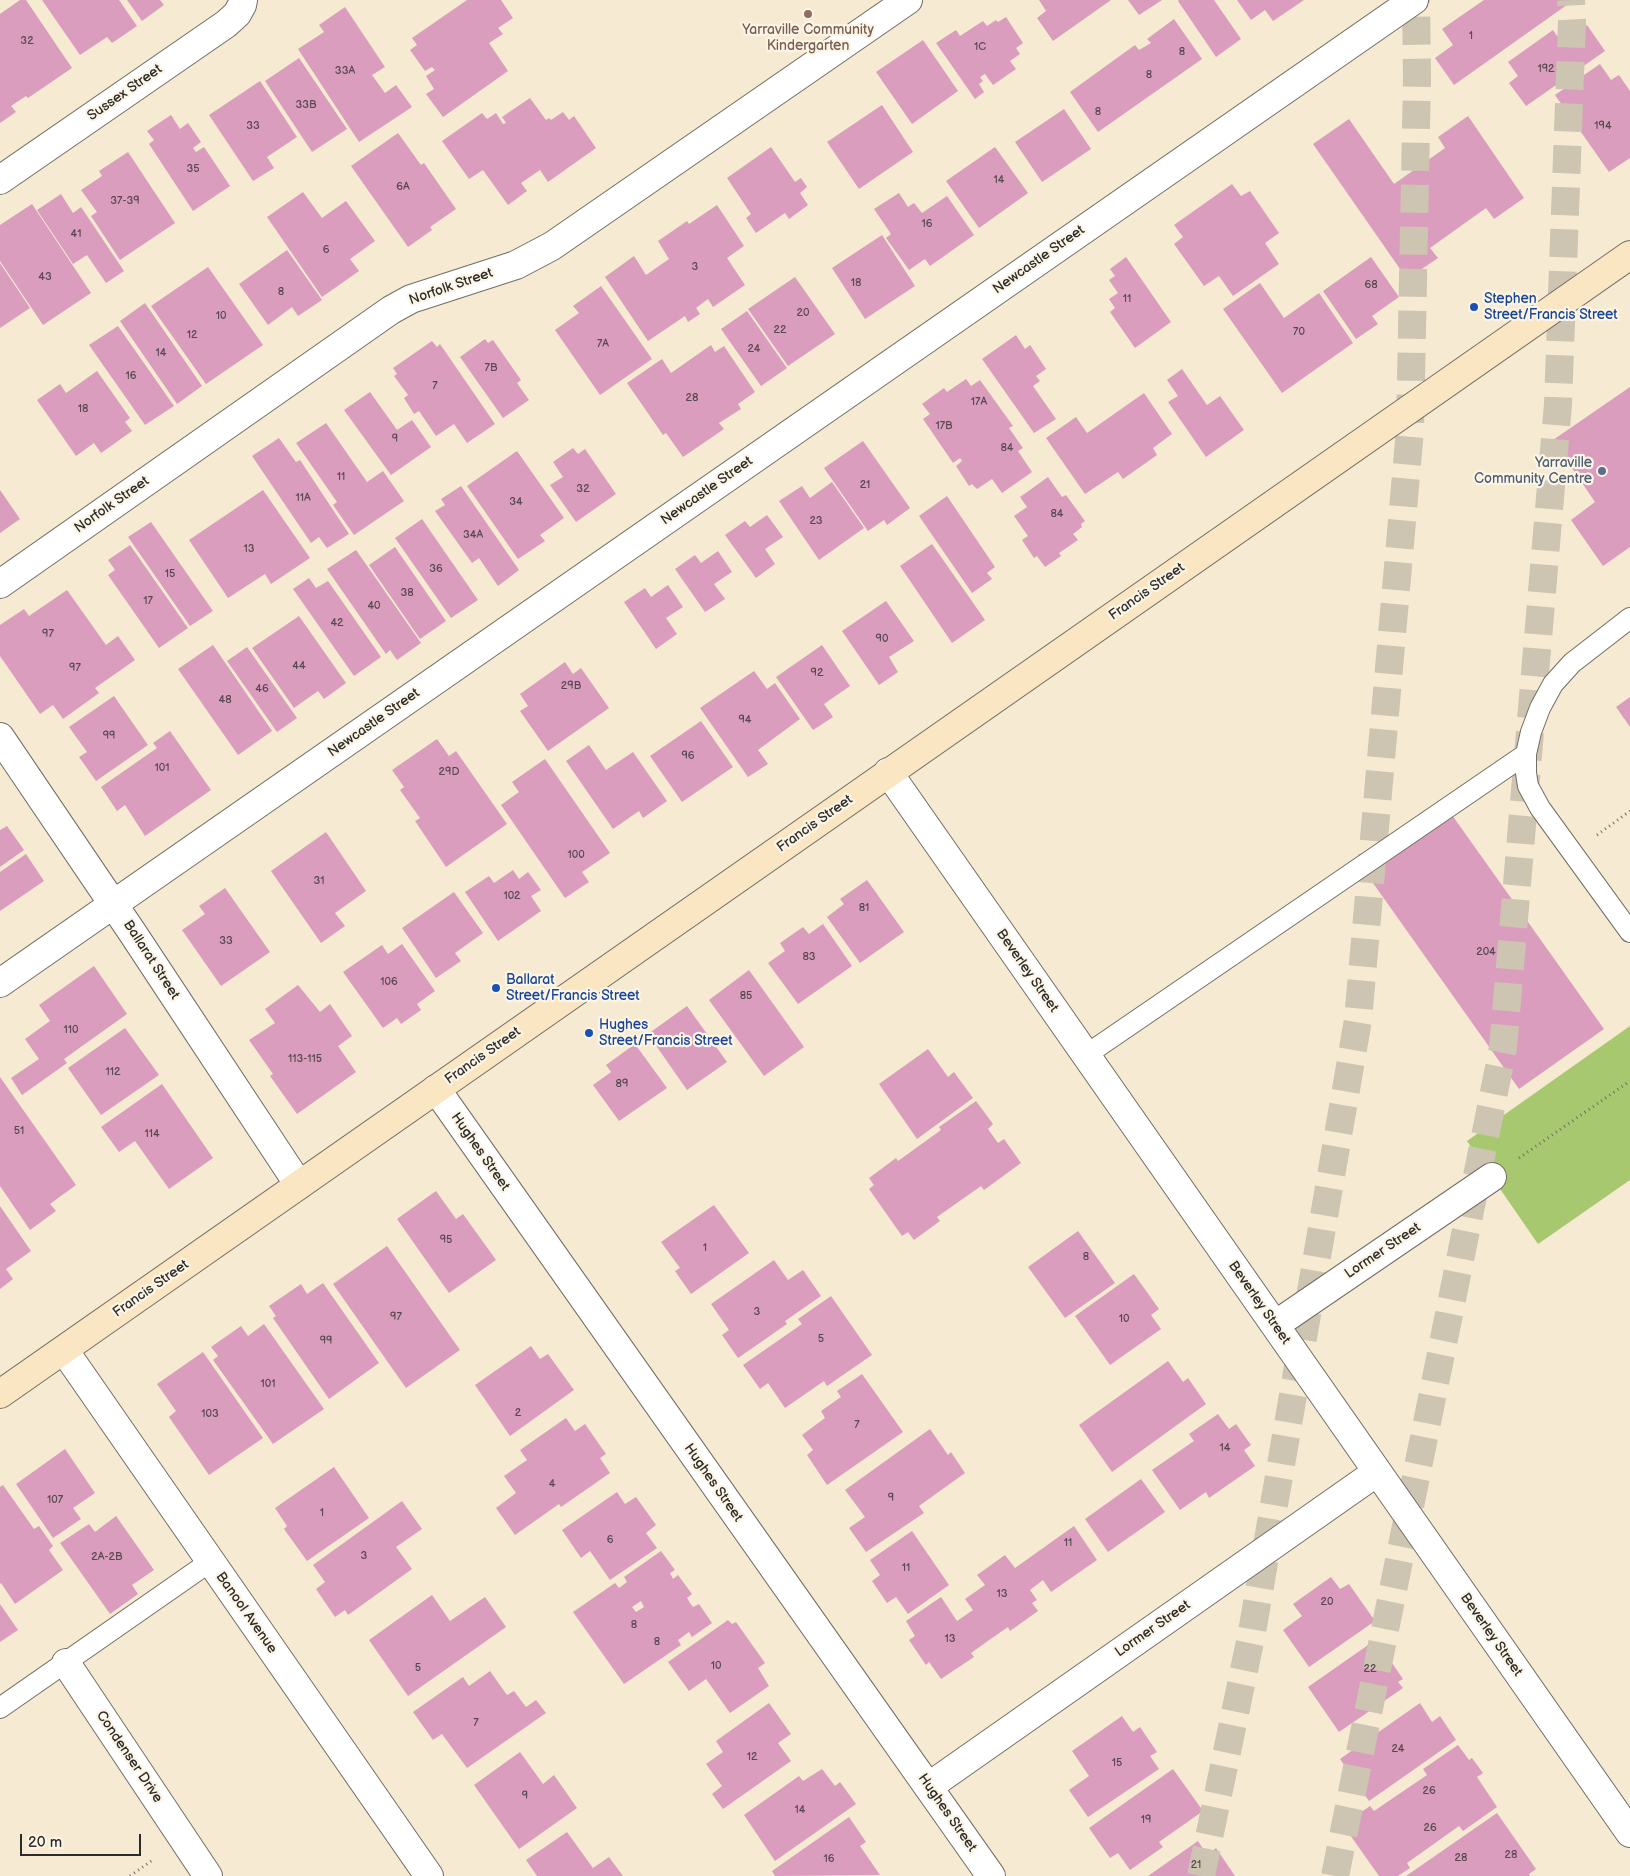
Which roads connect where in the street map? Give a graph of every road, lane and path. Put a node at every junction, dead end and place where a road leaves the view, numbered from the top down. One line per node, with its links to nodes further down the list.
1 (243, 0): 4 (street, Sussex Street)
2 (908, 0): 6 (street, Norfolk Street)
3 (1414, 0): 13 (street, Newcastle Street)
4 (0, 180)
5 (1630, 255): 10 (main road, Francis Street)
6 (0, 584)
7 (1630, 618): 9 (lane)
8 (0, 737): 13 (street, Ballarat Street)
9 (1526, 754): 12 (lane); 16 (lane)
10 (888, 772): 16 (street, Beverley Street); 18 (main road, Francis Street)
11 (1630, 812): 12 (path)
12 (1572, 853): 14 (lane)
13 (113, 904): 15 (street, Newcastle Street); 20 (street, Ballarat Street)
14 (1630, 932)
15 (0, 983)
16 (1086, 1055): 21 (street, Beverley Street)
17 (1630, 1081): 19 (path)
18 (436, 1089): 20 (main road, Francis Street); 28 (street, Hughes Street)
19 (1492, 1177): 21 (street, Lormer Street)
20 (299, 1185): 22 (main road, Francis Street)
21 (1275, 1325): 24 (street, Beverley Street)
22 (64, 1350): 23 (main road, Francis Street); 25 (street, Banool Avenue)
23 (0, 1394)
24 (1377, 1472): 28 (street, Lormer Street); 29 (street, Beverley Street)
25 (211, 1562): 26 (lane); 31 (street, Banool Avenue)
26 (66, 1664): 27 (lane); 30 (street, Condenser Drive)
27 (0, 1708)
28 (928, 1787): 32 (street, Hughes Street)
29 (1630, 1833)
30 (208, 1876)
31 (428, 1876)
32 (991, 1876)

